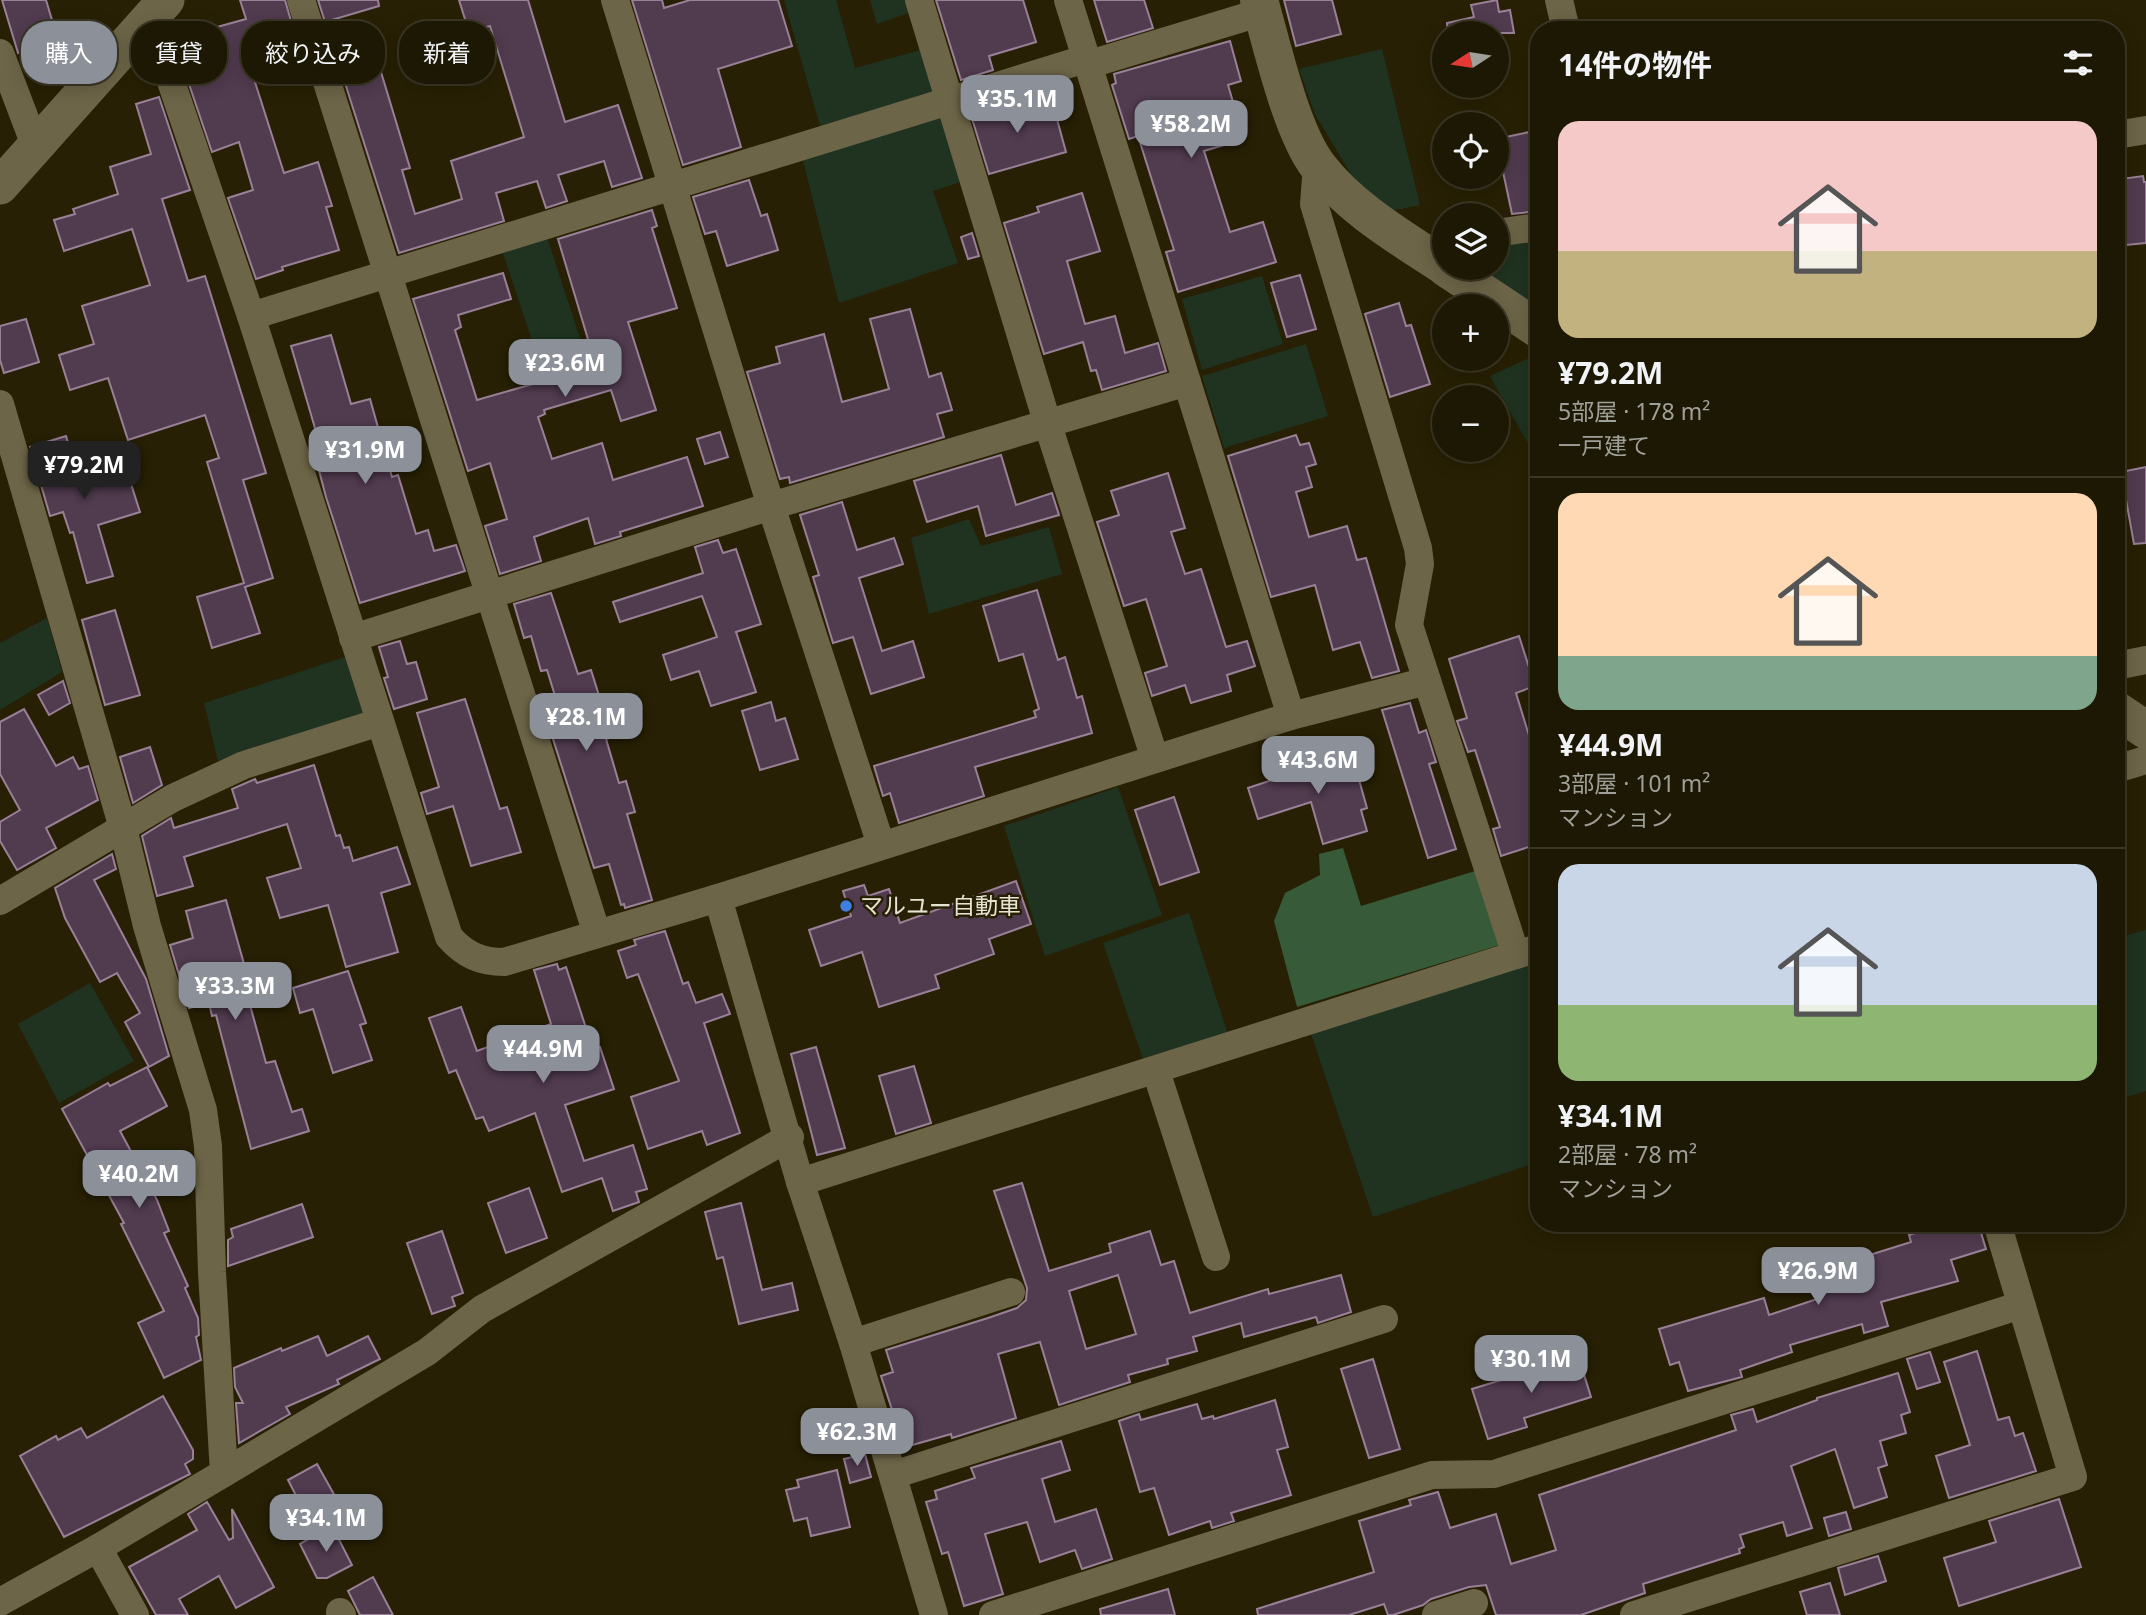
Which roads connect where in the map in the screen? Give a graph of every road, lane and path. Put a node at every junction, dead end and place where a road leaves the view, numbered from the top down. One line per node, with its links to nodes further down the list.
1 (301, 0): 21 (street)
2 (615, 0): 16 (street)
3 (919, 0): 11 (street)
4 (1068, 0): 10 (street)
5 (1559, 0): 8 (street)
6 (1260, 6): 10 (street); 15 (main road)
7 (158, 8): 14 (street); 23 (street)
8 (1564, 21)
9 (0, 53): 14 (street)
10 (1086, 62): 11 (street); 25 (street)
11 (949, 99): 16 (street); 27 (street)
12 (2146, 130): 13 (street)
13 (2125, 134)
14 (35, 145): 17 (street)
15 (1317, 165): 20 (main road); 33 (street)
16 (672, 185): 21 (street); 28 (street)
17 (0, 186)
18 (1530, 228): 19 (street)
19 (1509, 231)
20 (1428, 243)
21 (386, 274): 23 (street); 29 (street)
22 (1465, 280): 24 (main road)
23 (251, 316): 30 (street)
24 (1530, 323)
25 (1187, 382): 27 (street); 34 (street)
26 (0, 404): 41 (street)
27 (1048, 425): 28 (street); 38 (street)
28 (771, 506): 29 (street); 42 (street)
29 (488, 596): 30 (street); 45 (street)
30 (353, 638): 36 (street)
31 (2146, 660): 32 (street)
32 (2125, 664)
33 (1427, 681): 34 (street); 46 (street)
34 (1291, 716): 38 (street)
35 (2125, 716): 37 (main road)
36 (380, 722): 41 (street); 45 (street)
37 (2146, 730)
38 (1155, 759): 42 (street)
39 (2146, 760): 40 (street)
40 (2125, 766)
41 (123, 828): 44 (street); 56 (street)
42 (881, 845): 43 (street)
43 (718, 898): 45 (street); 48 (street)
44 (0, 901)
45 (597, 934)
46 (1527, 951): 47 (street)
47 (1156, 1071): 49 (street); 51 (street)
48 (789, 1137): 49 (street); 56 (street)
49 (800, 1182): 55 (street)
50 (2000, 1232): 53 (street)
51 (1216, 1257)
52 (1011, 1292): 55 (street)
53 (2021, 1305): 63 (street); 65 (street)
54 (1384, 1318): 57 (street)
55 (853, 1343): 57 (street)
56 (224, 1473): 58 (street)
57 (892, 1475): 62 (street)
58 (98, 1548): 59 (street); 61 (street)
59 (0, 1602)
60 (1474, 1603): 64 (street)
61 (135, 1615)
62 (934, 1615)
63 (993, 1615)
64 (1436, 1615)
65 (1634, 1615)

